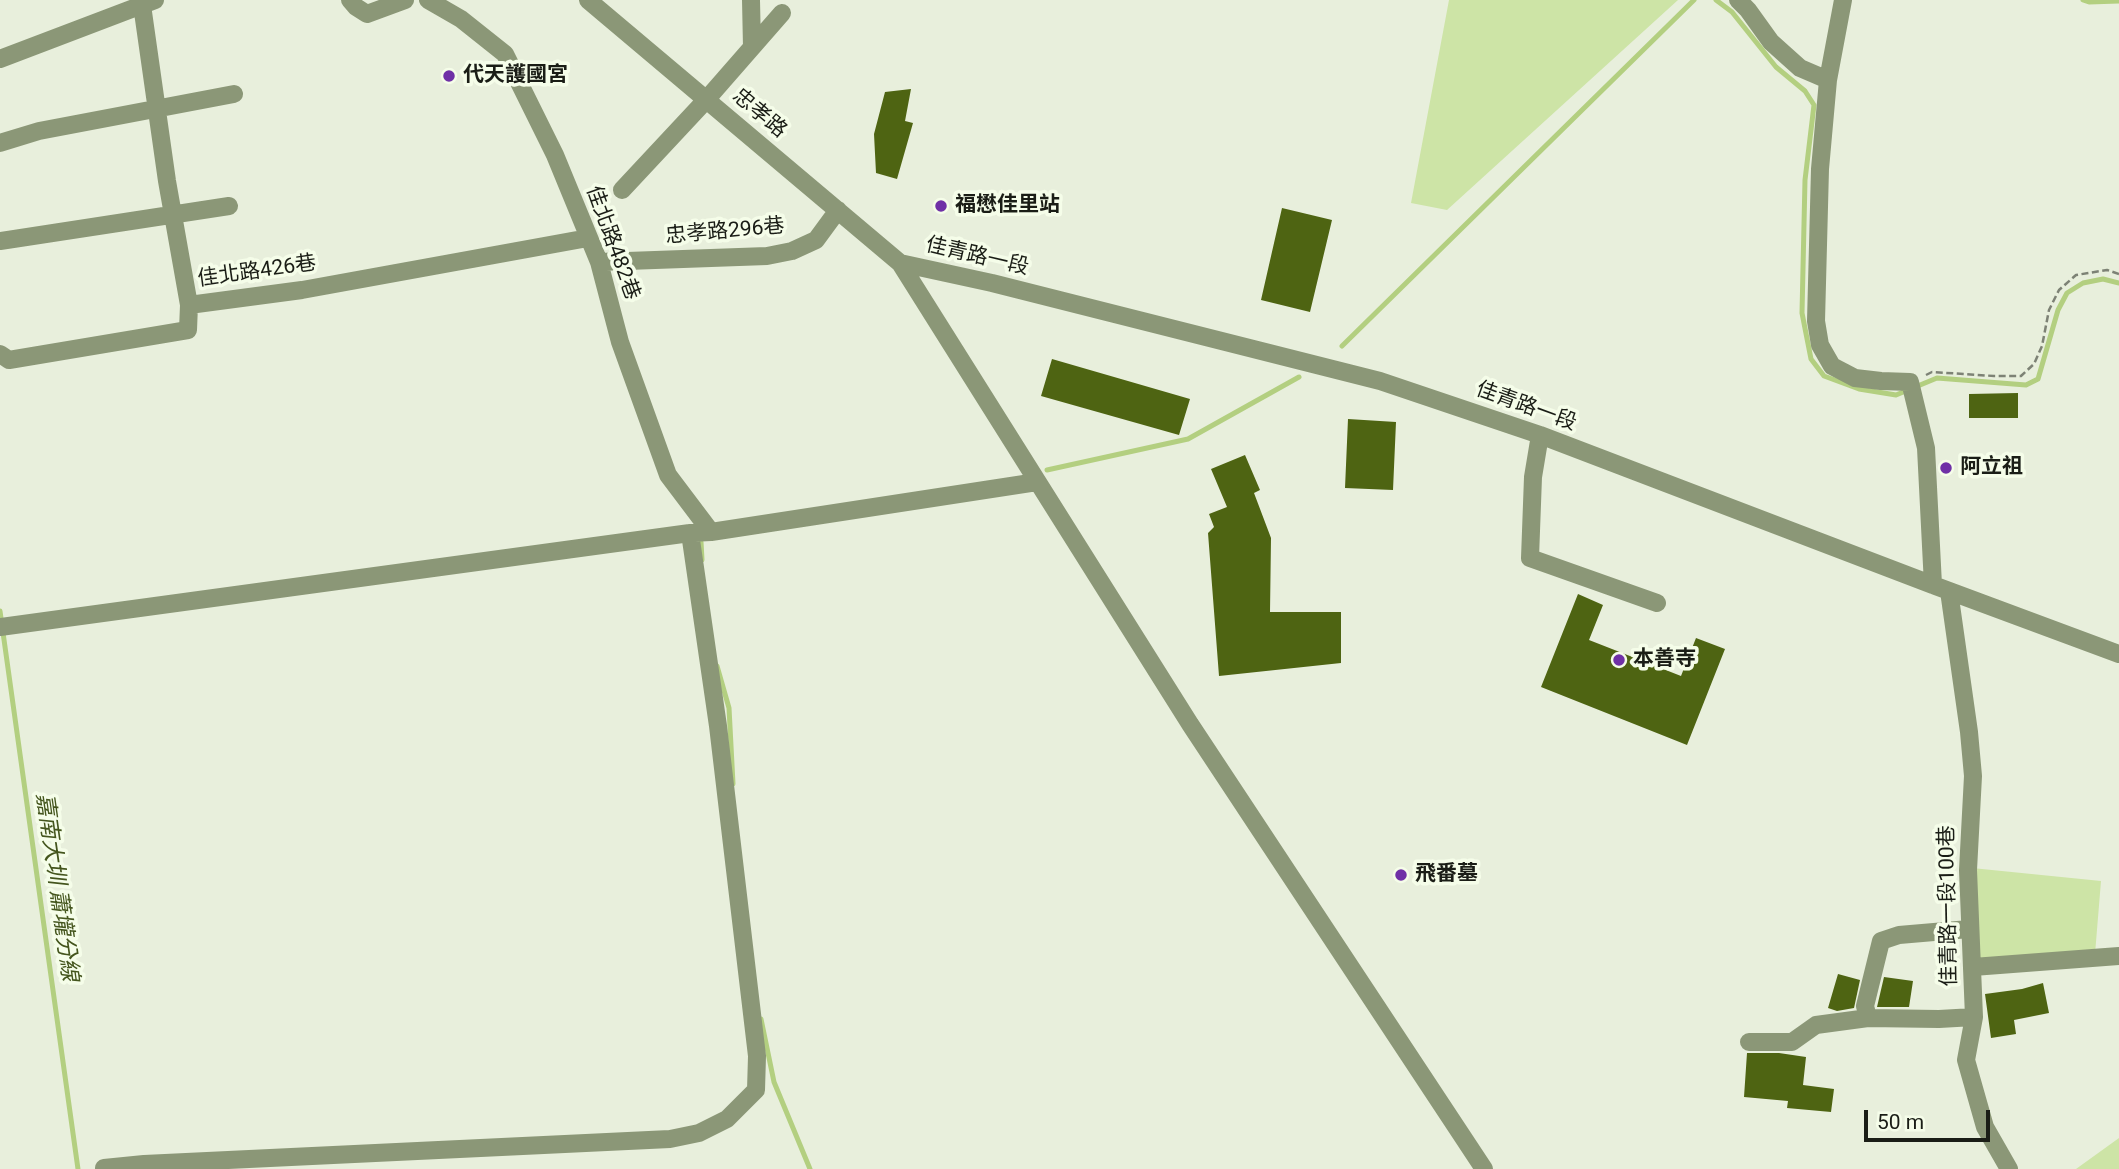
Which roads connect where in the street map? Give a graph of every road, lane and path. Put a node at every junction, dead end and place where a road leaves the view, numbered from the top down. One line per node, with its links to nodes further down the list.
1 (351, 0): 2 (street)
2 (405, 0)
3 (428, 0): 21 (street, 佳北路482巷)
4 (588, 0): 14 (street, 忠孝路)
5 (751, 0): 10 (street)
6 (1738, 0): 12 (street)
7 (1843, 0): 12 (street)
8 (146, 2): 11 (street); 15 (street, 佳北路426巷)
9 (782, 13): 10 (street)
10 (752, 47): 14 (street)
11 (0, 59)
12 (1828, 80): 28 (street)
13 (234, 94): 15 (street)
14 (706, 100): 17 (street); 19 (street, 忠孝路)
15 (155, 108): 16 (street); 20 (street, 佳北路426巷)
16 (0, 143)
17 (622, 190)
18 (229, 206): 20 (street)
19 (838, 211): 23 (street, 忠孝路296巷); 24 (street, 忠孝路)
20 (173, 213): 22 (street); 26 (street, 佳北路426巷)
21 (588, 238): 23 (street, 佳北路482巷); 26 (street, 佳北路426巷)
22 (0, 241)
23 (599, 262): 31 (street, 佳北路482巷)
24 (900, 263): 29 (street, 佳青路一段); 30 (street)
25 (2119, 274): 28 (path)
26 (189, 305): 27 (street)
27 (0, 354)
28 (1913, 390): 33 (street, 佳青路一段100巷)
29 (1540, 435): 33 (street, 佳青路一段); 34 (street)
30 (1037, 482): 31 (street); 44 (street)
31 (711, 532): 32 (street)
32 (690, 533): 35 (street); 43 (street)
33 (1941, 588): 36 (street, 佳青路一段); 37 (street, 佳青路一段100巷)
34 (1657, 603)
35 (5, 626)
36 (2119, 654)
37 (1969, 929): 39 (street, 佳青路一段100巷); 41 (street)
38 (2119, 956): 39 (street)
39 (1973, 967): 40 (street, 佳青路一段100巷)
40 (1974, 1017): 41 (street); 45 (street, 佳青路一段100巷)
41 (1868, 1018): 42 (street)
42 (1749, 1042)
43 (104, 1168)
44 (1484, 1169)
45 (2009, 1169)

